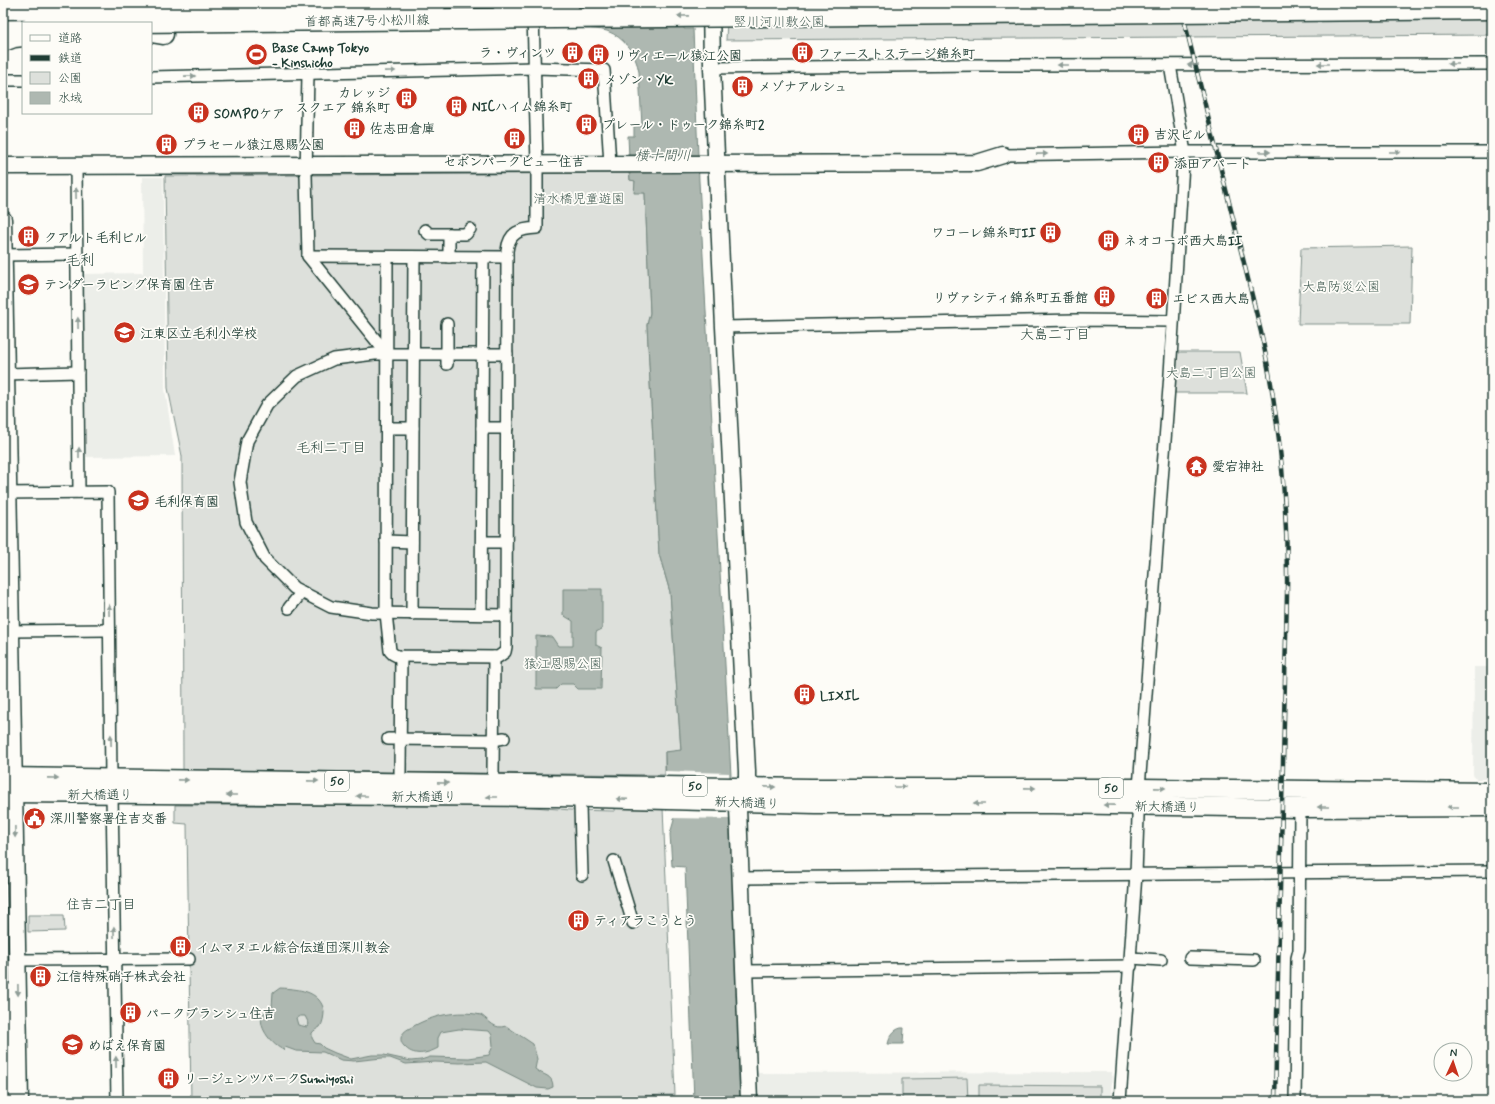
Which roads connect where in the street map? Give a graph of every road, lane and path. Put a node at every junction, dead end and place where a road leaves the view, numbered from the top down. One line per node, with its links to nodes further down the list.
1 (533, 3): 17 (street)
2 (569, 3): 4 (highway, 首都高速7号小松川線, bridge)
3 (711, 3): 18 (street)
4 (3, 9)
5 (1492, 9): 6 (highway, 首都高速7号小松川線, one-way to 6, bridge)
6 (609, 17): 9 (highway, 首都高速7号小松川線, bridge); 12 (highway, bridge)
7 (3, 20): 8 (highway)
8 (91, 22)
9 (130, 22)
10 (3, 23): 11 (highway)
11 (22, 23)
12 (155, 33)
13 (22, 36): 14 (highway)
14 (3, 41)
15 (1492, 64): 16 (street, one-way to 16)
16 (1170, 65): 18 (street, one-way to 18); 23 (street)
17 (535, 68): 19 (street, one-way to 17); 26 (street); 27 (street)
18 (712, 68): 28 (street)
19 (308, 73): 20 (street, one-way to 19); 29 (street)
20 (152, 77)
21 (3, 80): 22 (street)
22 (22, 80)
23 (1184, 152): 24 (street, one-way to 24); 25 (street, one-way to 23); 44 (street)
24 (1492, 152)
25 (1003, 155): 28 (street)
26 (537, 164): 27 (street); 29 (street); 43 (street)
27 (618, 164): 28 (street)
28 (717, 164): 46 (street)
29 (306, 165): 31 (street); 38 (street)
30 (3, 166): 31 (street)
31 (76, 166): 36 (street, one-way to 31)
32 (3, 219): 37 (street)
33 (470, 229): 35 (street)
34 (425, 230): 35 (street)
35 (449, 234): 41 (street)
36 (77, 254): 37 (street); 52 (street, one-way to 36)
37 (4, 255): 53 (street)
38 (308, 256): 39 (street); 47 (street)
39 (388, 257): 40 (street); 47 (street)
40 (414, 257): 41 (street); 48 (street)
41 (449, 257): 42 (street)
42 (483, 257): 43 (street); 49 (street)
43 (507, 257): 50 (street)
44 (1173, 321): 46 (street); 83 (street)
45 (447, 324): 51 (street)
46 (724, 327): 82 (street)
47 (387, 354): 48 (street); 54 (street); 64 (street)
48 (413, 354): 51 (street); 55 (street)
49 (483, 354): 50 (street); 51 (street); 56 (street)
50 (506, 354): 57 (street)
51 (447, 359)
52 (78, 372): 53 (street); 58 (street, one-way to 52)
53 (6, 374): 59 (street)
54 (387, 428): 55 (street); 60 (street)
55 (413, 428): 61 (street)
56 (482, 428): 57 (street); 62 (street)
57 (506, 428): 63 (street)
58 (79, 492): 59 (street); 70 (street, one-way to 58)
59 (5, 493): 71 (street)
60 (386, 542): 61 (street); 66 (street)
61 (412, 542): 67 (street)
62 (482, 542): 63 (street); 68 (street)
63 (506, 542): 69 (street)
64 (302, 592): 65 (street); 66 (street)
65 (289, 608)
66 (386, 613): 67 (street); 72 (street)
67 (412, 614): 68 (street)
68 (481, 614): 69 (street)
69 (506, 615): 73 (street)
70 (109, 630): 71 (street); 80 (street, one-way to 70)
71 (11, 631): 79 (street)
72 (401, 656): 73 (street); 75 (street)
73 (494, 657): 76 (street)
74 (388, 739): 75 (street)
75 (400, 739): 76 (street); 77 (street)
76 (498, 739): 78 (street)
77 (400, 772)
78 (493, 773)
79 (9, 785): 80 (main road, 新大橋通り / 50); 80 (main road, 新大橋通り / 50, one-way to 80); 96 (street, one-way to 96)
80 (112, 786): 82 (main road, 新大橋通り / 50); 97 (street, one-way to 80)
81 (1492, 792): 83 (main road, 新大橋通り / 50, one-way to 81)
82 (737, 794): 83 (main road, 新大橋通り / 50); 92 (street)
83 (1139, 797): 86 (main road, 新大橋通り / 50); 90 (street)
84 (580, 806): 91 (street)
85 (1492, 807): 86 (main road, 新大橋通り / 50, one-way to 86)
86 (1300, 808): 89 (street)
87 (614, 861): 93 (street)
88 (1492, 871): 89 (street)
89 (1298, 872): 90 (street); 109 (street)
90 (1136, 874): 92 (street); 100 (street)
91 (582, 875)
92 (741, 878): 101 (street)
93 (633, 923)
94 (1190, 958): 99 (street)
95 (189, 959): 97 (street)
96 (17, 960): 97 (street); 105 (street, one-way to 105)
97 (115, 960): 106 (street, one-way to 97)
98 (1161, 960): 100 (street)
99 (1254, 960)
100 (1131, 962): 101 (street); 108 (street)
101 (745, 971): 107 (street)
102 (3, 989): 103 (street)
103 (4, 1066): 104 (street)
104 (7, 1101)
105 (20, 1101)
106 (117, 1101)
107 (749, 1101)
108 (1120, 1101)
109 (1295, 1101)

